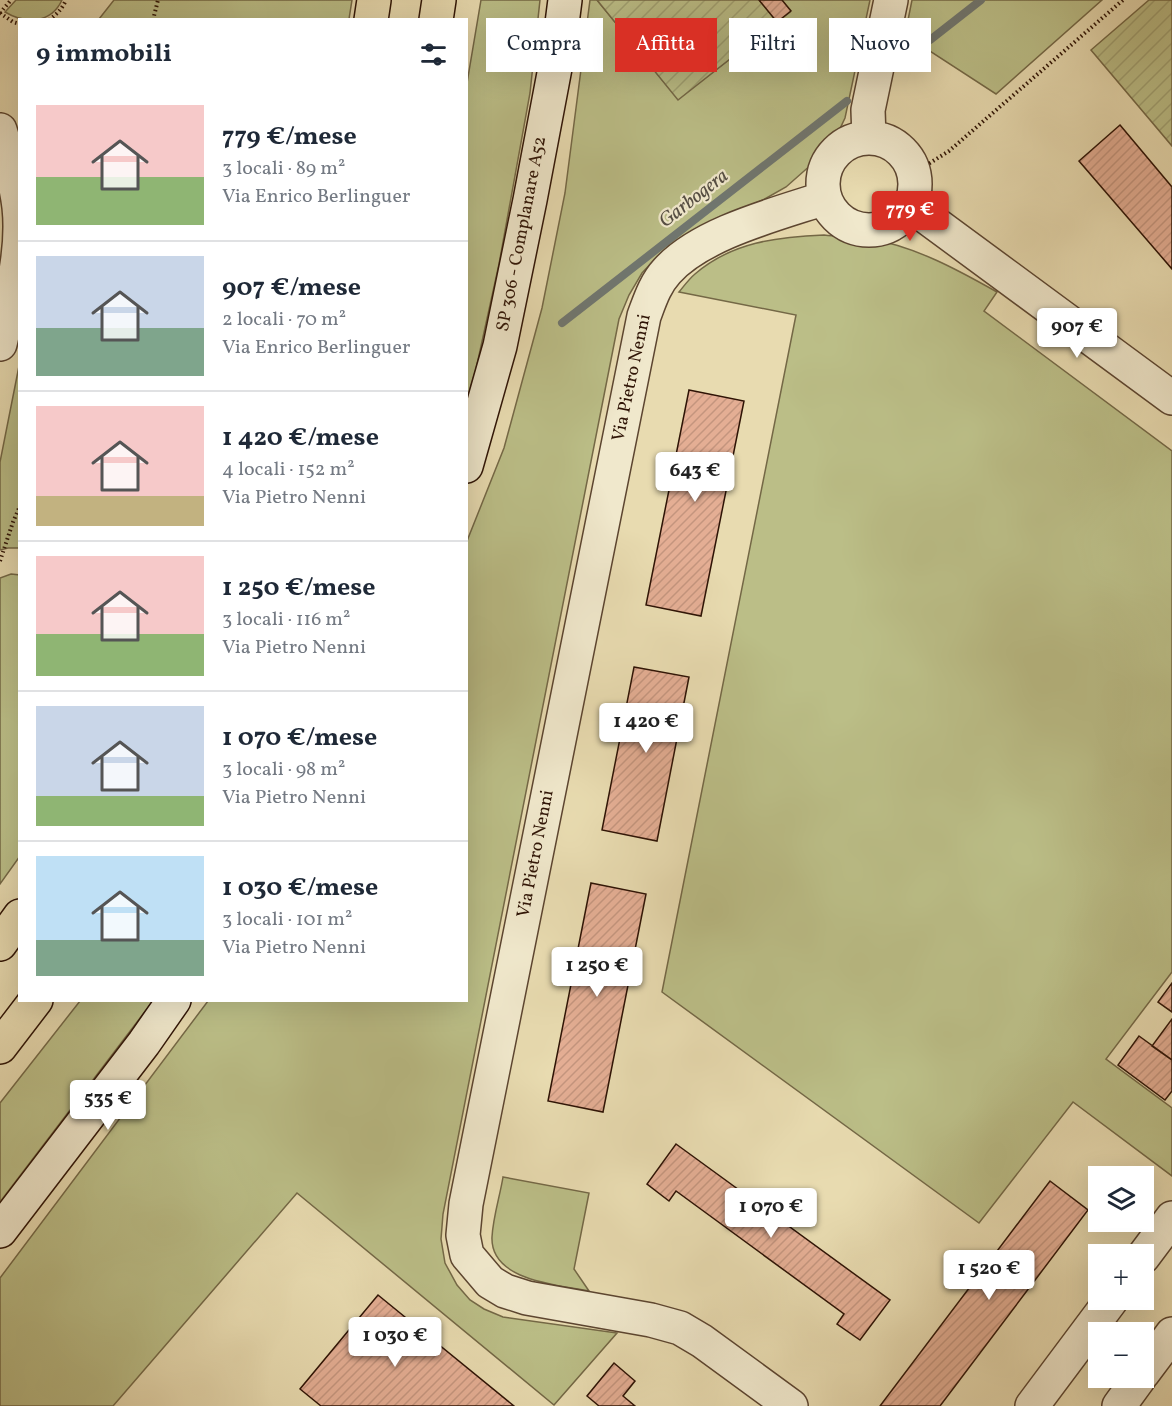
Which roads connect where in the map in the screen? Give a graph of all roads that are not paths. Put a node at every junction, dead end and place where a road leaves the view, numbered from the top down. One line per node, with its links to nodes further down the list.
1 (374, 0): 5 (highway)
2 (439, 0): 6 (highway)
3 (565, 0): 15 (street, SP 306 - Complanare A52)
4 (891, 0): 8 (street)
5 (371, 18)
6 (436, 18)
7 (0, 130): 11 (street)
8 (869, 138): 9 (street); 10 (street)
9 (912, 189): 10 (street); 14 (street)
10 (825, 198): 28 (street, Via Pietro Nenni)
11 (18, 202)
12 (18, 258): 13 (street)
13 (0, 344)
14 (1172, 398)
15 (468, 459)
16 (18, 919): 17 (highway)
17 (0, 944)
18 (34, 1002): 20 (highway)
19 (173, 1002): 22 (street)
20 (0, 1047)
21 (1172, 1218): 23 (street)
22 (0, 1231)
23 (1153, 1244)
24 (1104, 1310): 29 (street)
25 (1172, 1334): 26 (street)
26 (1154, 1359)
27 (1132, 1388): 30 (street)
28 (791, 1406)
29 (1032, 1406)
30 (1119, 1406)

